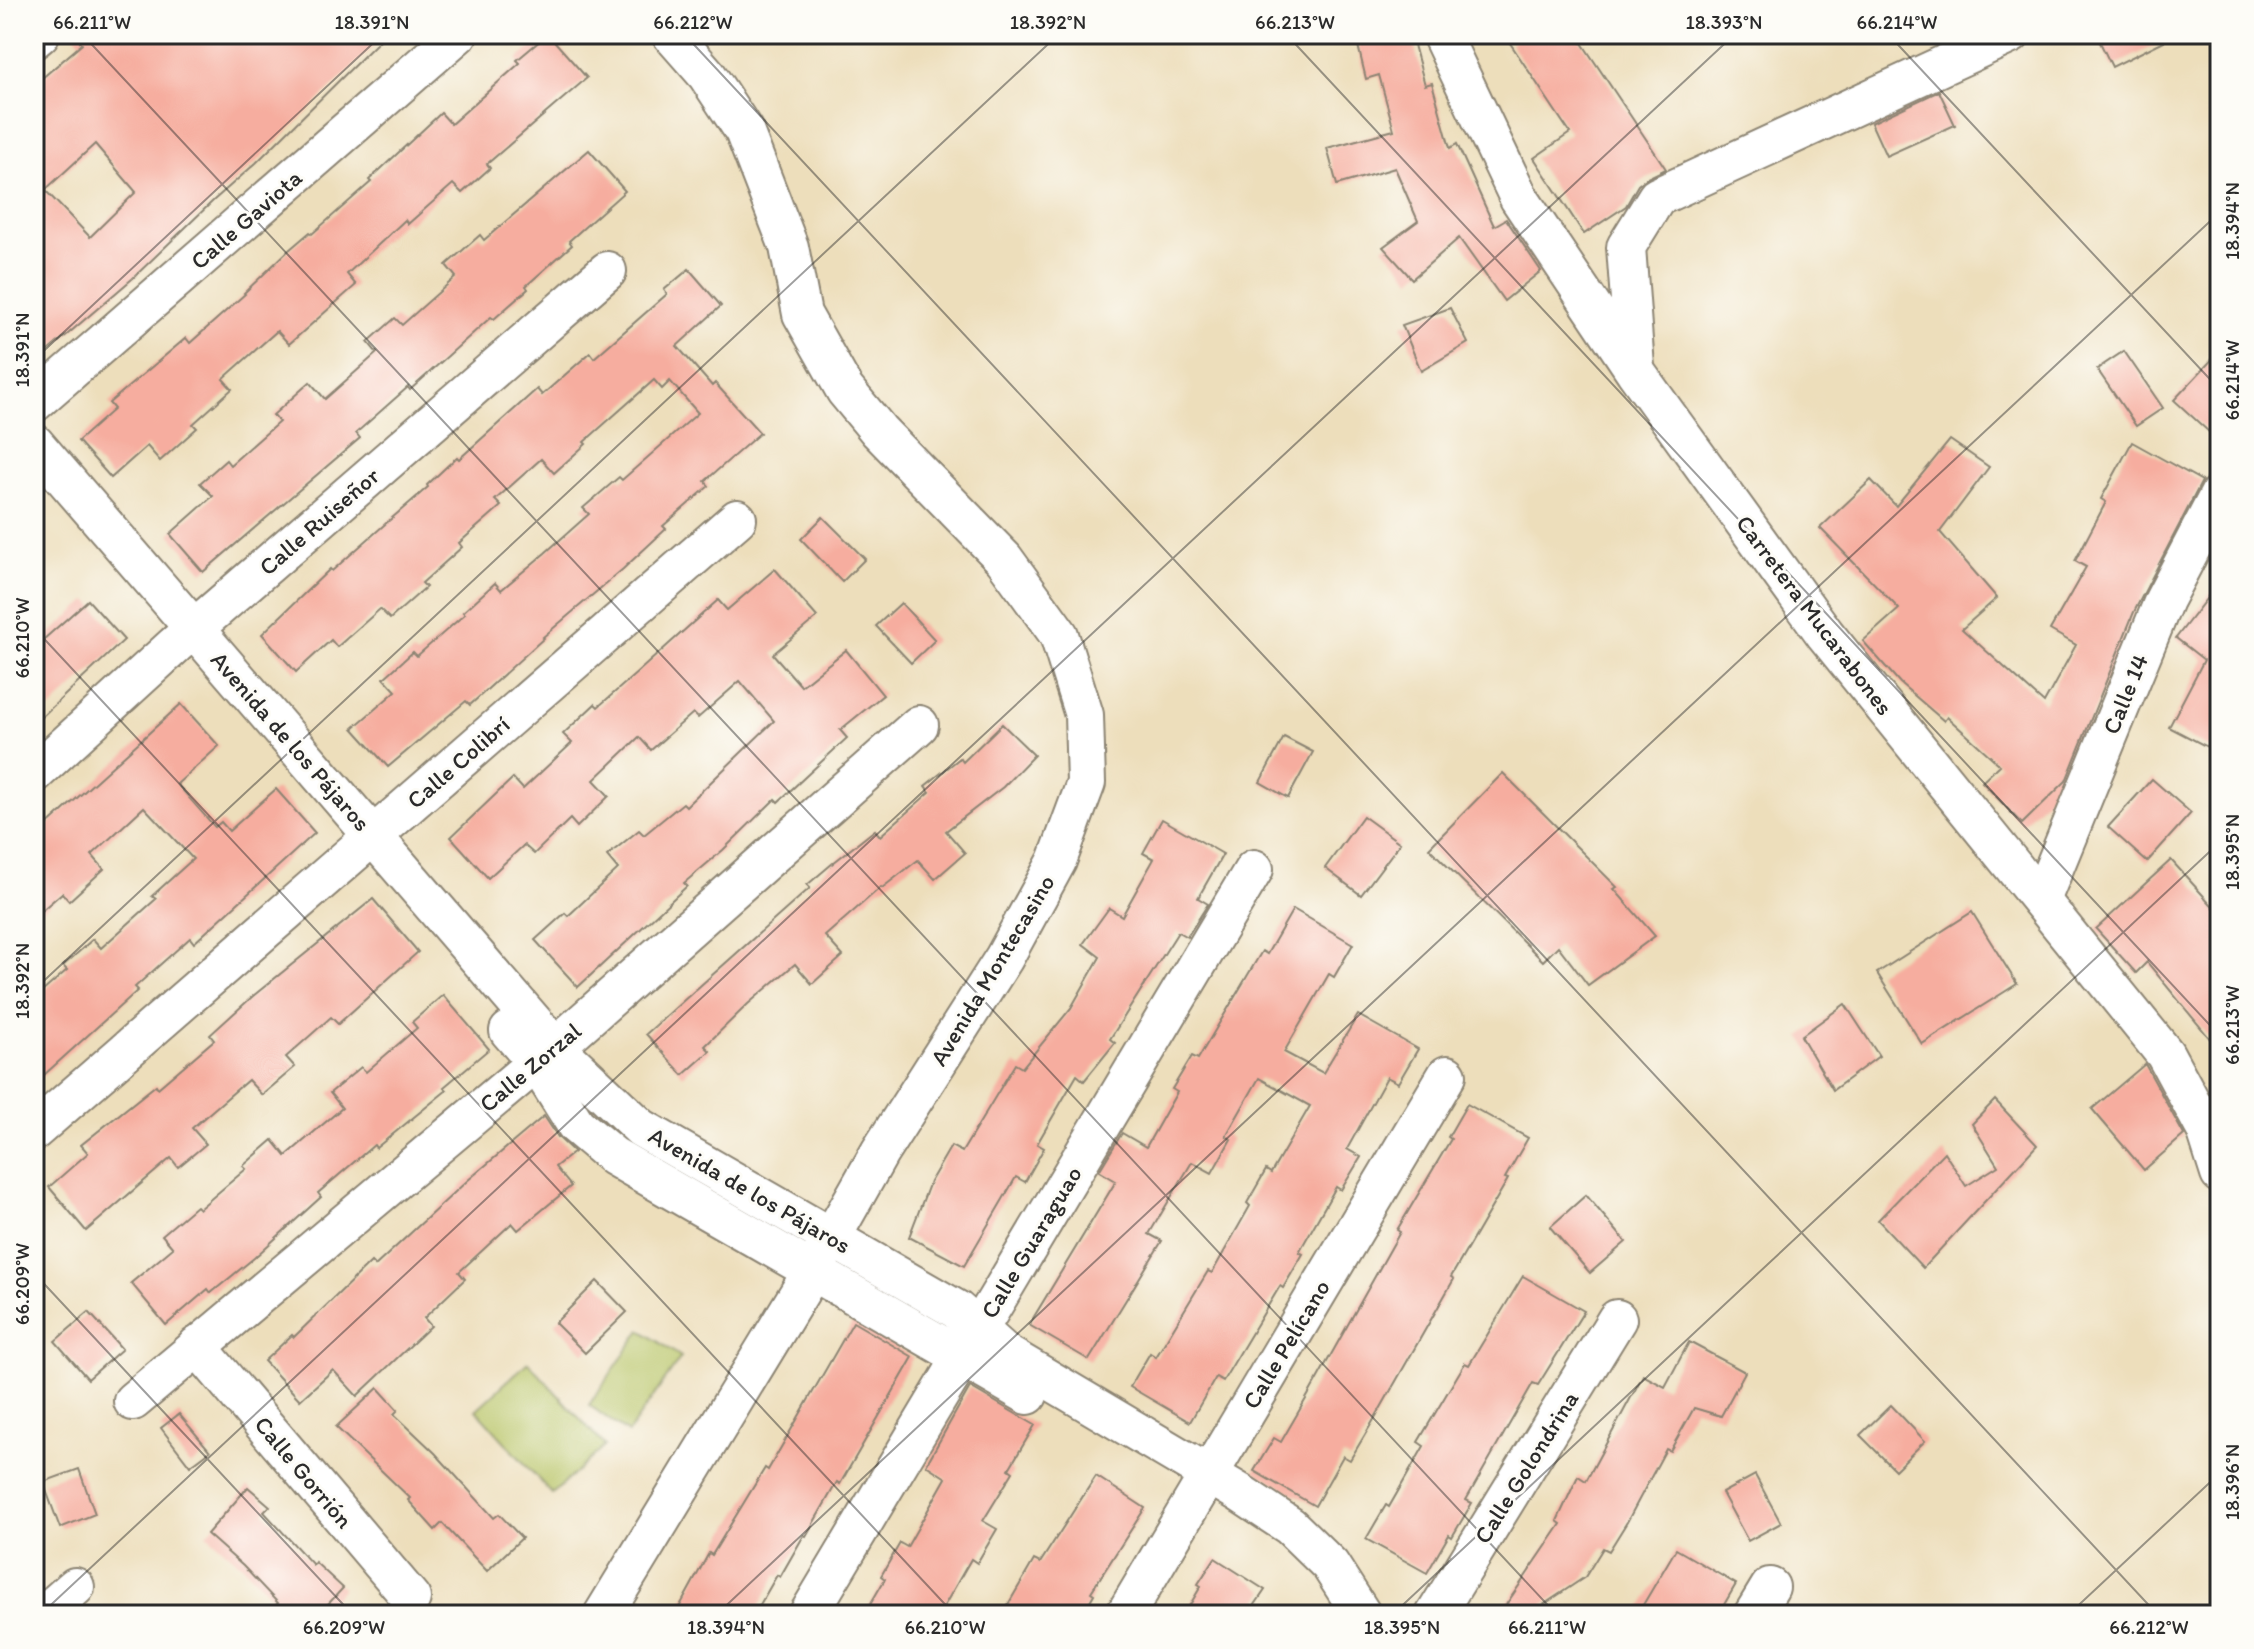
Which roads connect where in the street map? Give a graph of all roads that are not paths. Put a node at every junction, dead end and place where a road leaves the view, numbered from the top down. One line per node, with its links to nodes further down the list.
1 (40, 34): 6 (street)
2 (458, 34): 9 (street, Calle Gaviota)
3 (671, 34): 25 (street, Avenida Montecasino)
4 (1441, 34): 8 (street, Carretera Mucarabones)
5 (2011, 34): 8 (street)
6 (34, 39)
7 (607, 271): 14 (street, Calle Ruiseñor)
8 (1635, 371): 19 (street, Carretera Mucarabones)
9 (34, 403)
10 (34, 443): 14 (street, Avenida de los Pájaros)
11 (34, 481): 14 (street, Avenida de los Pájaros)
12 (2220, 493): 19 (street, Calle 14)
13 (737, 519): 17 (street, Calle Colibrí)
14 (185, 637): 16 (street, Calle Ruiseñor); 17 (street, Avenida de los Pájaros)
15 (919, 725): 20 (street, Calle Zorzal)
16 (34, 774)
17 (364, 844): 20 (street, Avenida de los Pájaros); 23 (street, Calle Colibrí)
18 (1254, 869): 28 (street, Calle Guaraguao)
19 (2041, 900): 22 (street, Carretera Mucarabones)
20 (546, 1055): 25 (street, Avenida de los Pájaros); 26 (street, Avenida de los Pájaros); 29 (street, Calle Zorzal)
21 (1447, 1075): 31 (street, Calle Pelícano)
22 (2213, 1124): 24 (street, Carretera Mucarabones)
23 (34, 1131)
24 (2220, 1174)
25 (832, 1236): 26 (street, Avenida Montecasino); 28 (street, Avenida de los Pájaros)
26 (812, 1272): 28 (street, Avenida de los Pájaros); 35 (street, Avenida Montecasino)
27 (1617, 1319): 40 (street, Calle Golondrina)
28 (971, 1344): 31 (street, Avenida de los Pájaros); 36 (street, Calle Guaraguao)
29 (197, 1346): 30 (street, Calle Zorzal); 33 (street, Calle Gorrión)
30 (133, 1401)
31 (1202, 1485): 37 (street, Calle Pelícano); 38 (street, Avenida de los Pájaros); 39 (street, Avenida de los Pájaros)
32 (75, 1587): 34 (street)
33 (411, 1598)
34 (43, 1615)
35 (603, 1615)
36 (808, 1615)
37 (1125, 1615)
38 (1334, 1615)
39 (1362, 1615)
40 (1435, 1615)

